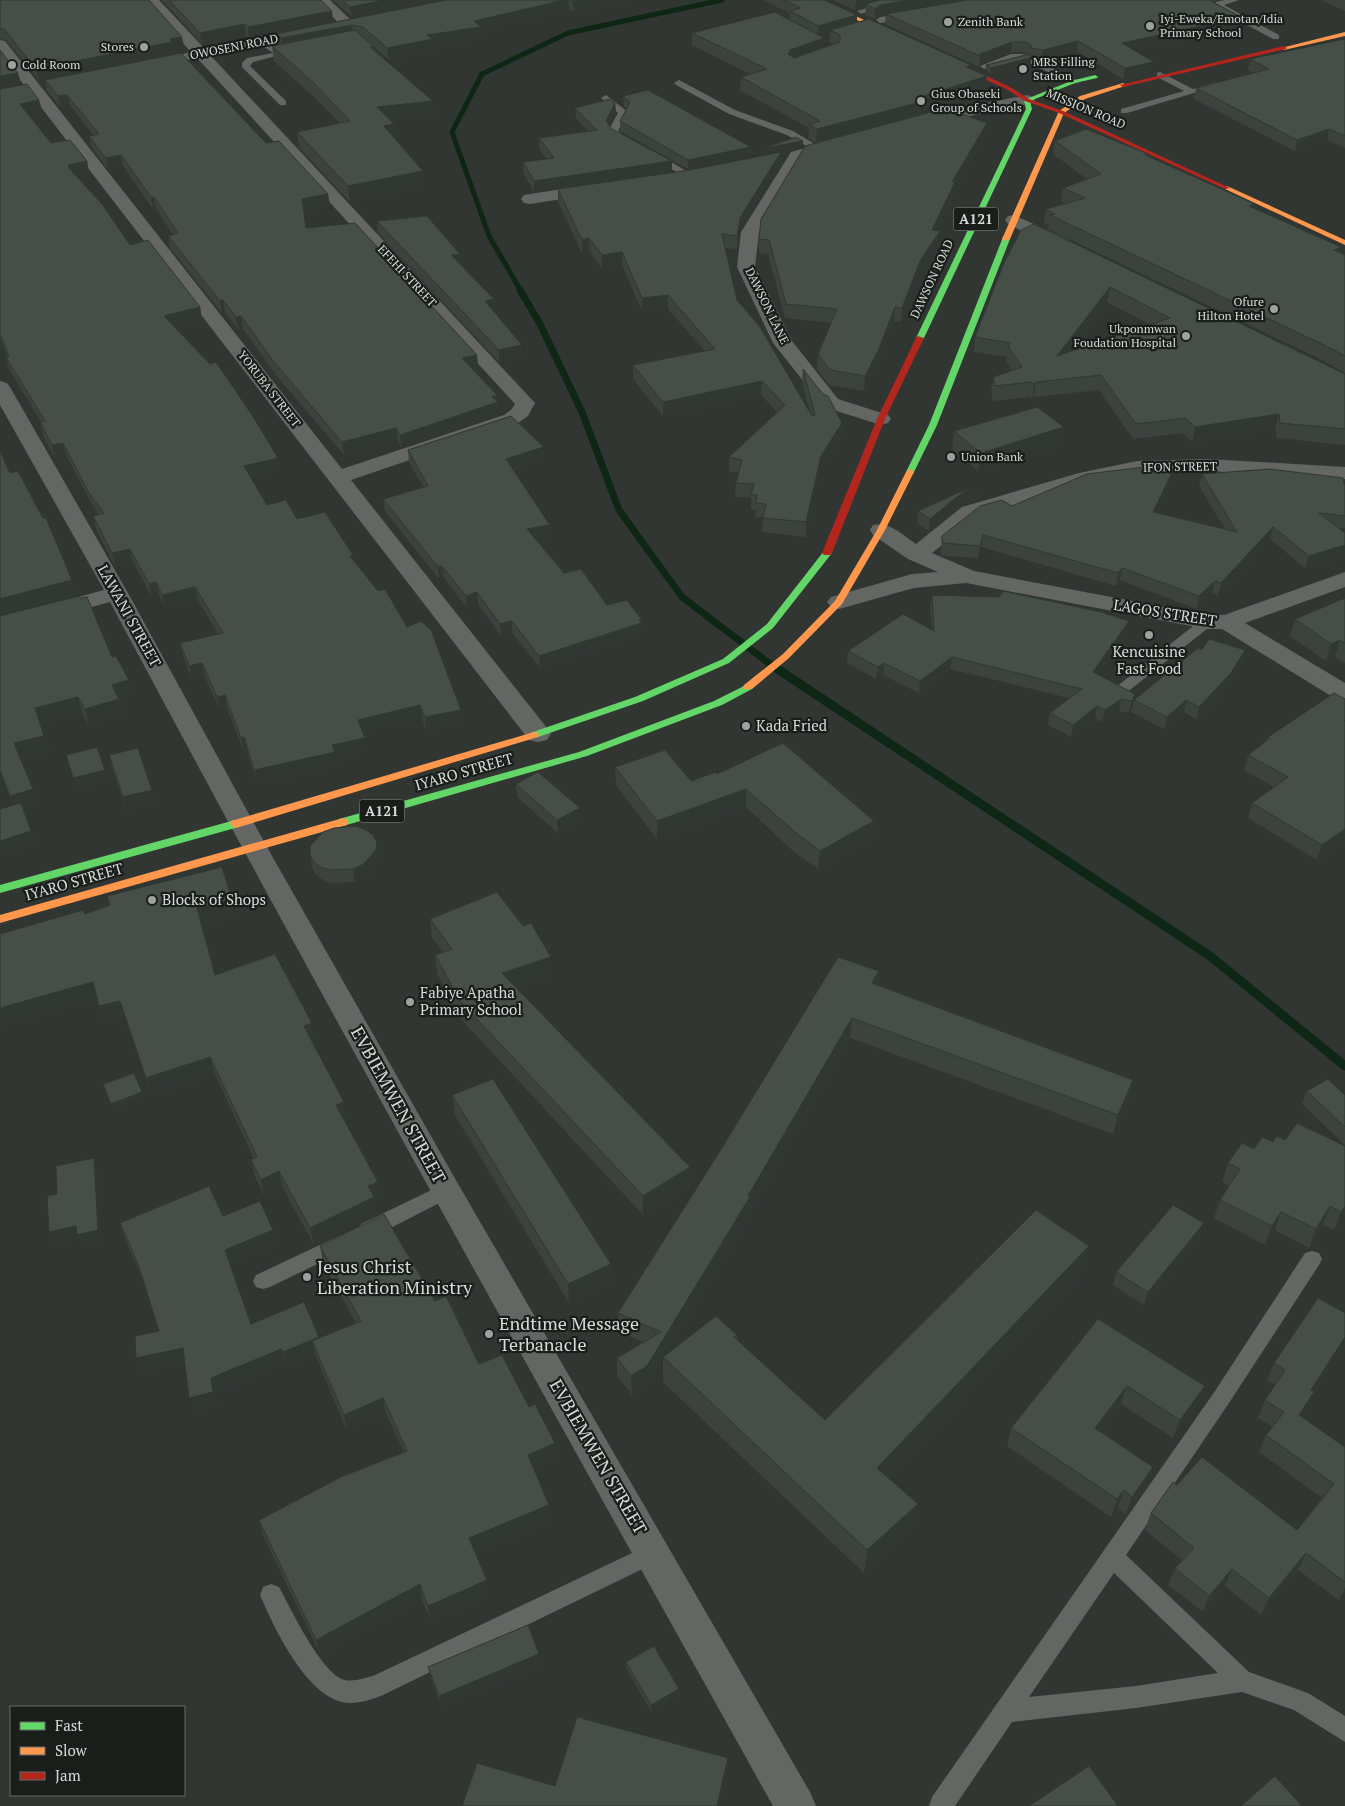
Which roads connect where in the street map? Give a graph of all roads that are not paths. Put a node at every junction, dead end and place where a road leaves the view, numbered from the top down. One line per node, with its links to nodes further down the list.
1 (151, 0): 22 (street, EFEHI STREET)
2 (322, 0): 12 (street)
3 (816, 0): 11 (main road)
4 (837, 0): 7 (main road)
5 (903, 0): 7 (lane)
6 (1235, 0): 17 (lane)
7 (860, 11): 11 (main road)
8 (920, 14): 11 (lane)
9 (367, 20): 12 (street, OWOSENI ROAD)
10 (1345, 22): 13 (main road)
11 (877, 23): 14 (main road); 15 (lane); 20 (main road)
12 (348, 24): 19 (street, OWOSENI ROAD)
13 (1319, 28)
14 (904, 30)
15 (855, 31)
16 (1345, 34): 28 (main road)
17 (1280, 36): 18 (main road)
18 (1257, 41)
19 (262, 42): 22 (street, OWOSENI ROAD); 36 (lane)
20 (909, 42)
21 (0, 44): 58 (street, YORUBA STREET)
22 (202, 54): 24 (street, OWOSENI ROAD); 58 (street, EFEHI STREET)
23 (1025, 58): 26 (lane)
24 (174, 59)
25 (1034, 62): 29 (lane)
26 (984, 66): 33 (main road, MISSION ROAD); 35 (main road, MISSION ROAD)
27 (1104, 75): 29 (main road)
28 (1160, 75): 32 (lane); 37 (main road)
29 (1076, 82): 33 (main road)
30 (1226, 82): 32 (lane)
31 (679, 83): 41 (lane)
32 (1190, 91): 38 (lane)
33 (1044, 93): 35 (main road); 37 (main road, MISSION ROAD)
34 (606, 98): 46 (lane)
35 (1027, 100): 37 (main road, MISSION ROAD); 39 (street); 56 (main road, DAWSON ROAD / A121)
36 (283, 103)
37 (1065, 108): 44 (main road, MISSION ROAD); 51 (main road, A121); 53 (main road, MISSION ROAD)
38 (1124, 111)
39 (904, 126)
40 (856, 139): 41 (street)
41 (818, 150): 42 (street)
42 (797, 155): 43 (street); 56 (street, DAWSON LANE)
43 (777, 159)
44 (1198, 161)
45 (710, 172): 46 (street)
46 (690, 176): 47 (street)
47 (662, 180)
48 (615, 187): 50 (street)
49 (1267, 194): 52 (main road)
50 (530, 199)
51 (1014, 220): 54 (street); 59 (main road, A121)
52 (1345, 230)
53 (1345, 243)
54 (1074, 249)
55 (0, 387): 63 (street, LAWANI STREET)
56 (880, 419): 67 (main road, DAWSON ROAD / A121)
57 (1345, 473): 60 (street, IFON STREET)
58 (338, 478): 70 (street, YORUBA STREET)
59 (881, 530): 60 (street); 64 (main road, A121)
60 (916, 554): 61 (street)
61 (968, 577): 64 (street); 65 (street, LAGOS STREET)
62 (1345, 579): 65 (street)
63 (117, 593): 66 (street); 71 (street, LAWANI STREET)
64 (839, 602): 71 (main road, IYARO STREET / A121)
65 (1217, 622): 68 (lane); 69 (street, LAGOS STREET)
66 (0, 625)
67 (726, 661): 70 (main road, IYARO STREET / A121)
68 (1121, 690)
69 (1345, 694)
70 (538, 734): 71 (main road, IYARO STREET / A121)
71 (247, 834): 72 (main road, IYARO STREET / A121); 73 (main road, IYARO STREET / A121); 74 (street, EVBIEMWEN STREET)
72 (0, 889)
73 (0, 919)
74 (446, 1191): 76 (lane); 77 (street, EVBIEMWEN STREET)
75 (1312, 1259): 78 (lane)
76 (263, 1281)
77 (653, 1553): 79 (lane); 83 (street, EVBIEMWEN STREET)
78 (1113, 1558): 80 (lane); 81 (lane)
79 (271, 1595)
80 (1242, 1681): 81 (lane); 82 (lane)
81 (1008, 1711): 84 (lane)
82 (1345, 1730)
83 (796, 1806)
84 (941, 1806)

